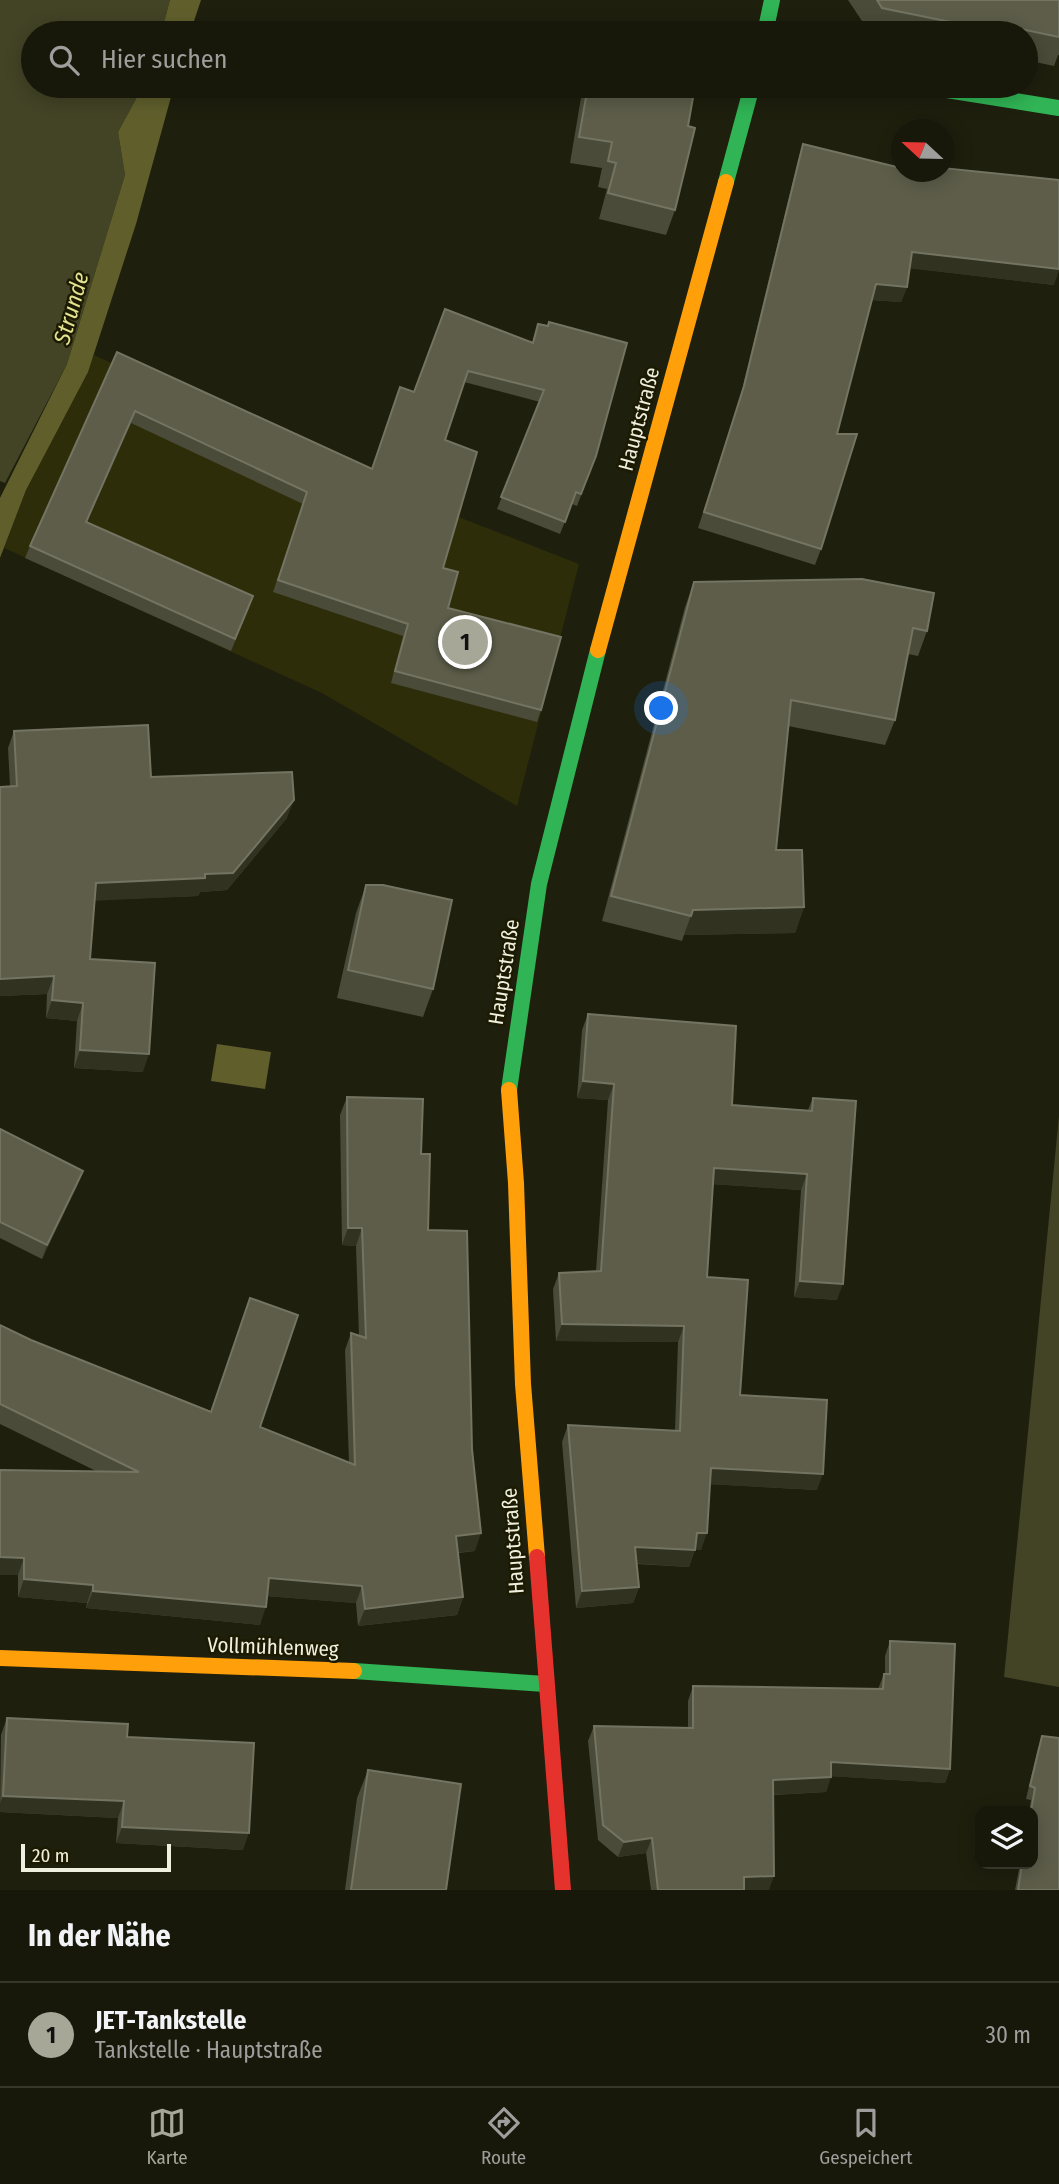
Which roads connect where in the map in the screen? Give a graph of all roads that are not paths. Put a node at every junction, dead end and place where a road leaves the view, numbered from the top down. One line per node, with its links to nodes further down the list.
1 (772, 0): 2 (main road)
2 (768, 21)
3 (749, 98): 7 (main road, Hauptstraße)
4 (997, 98): 5 (main road)
5 (1059, 108)
6 (0, 1658): 7 (main road, Vollmühlenweg)
7 (545, 1684): 8 (main road, Hauptstraße)
8 (563, 1890)

